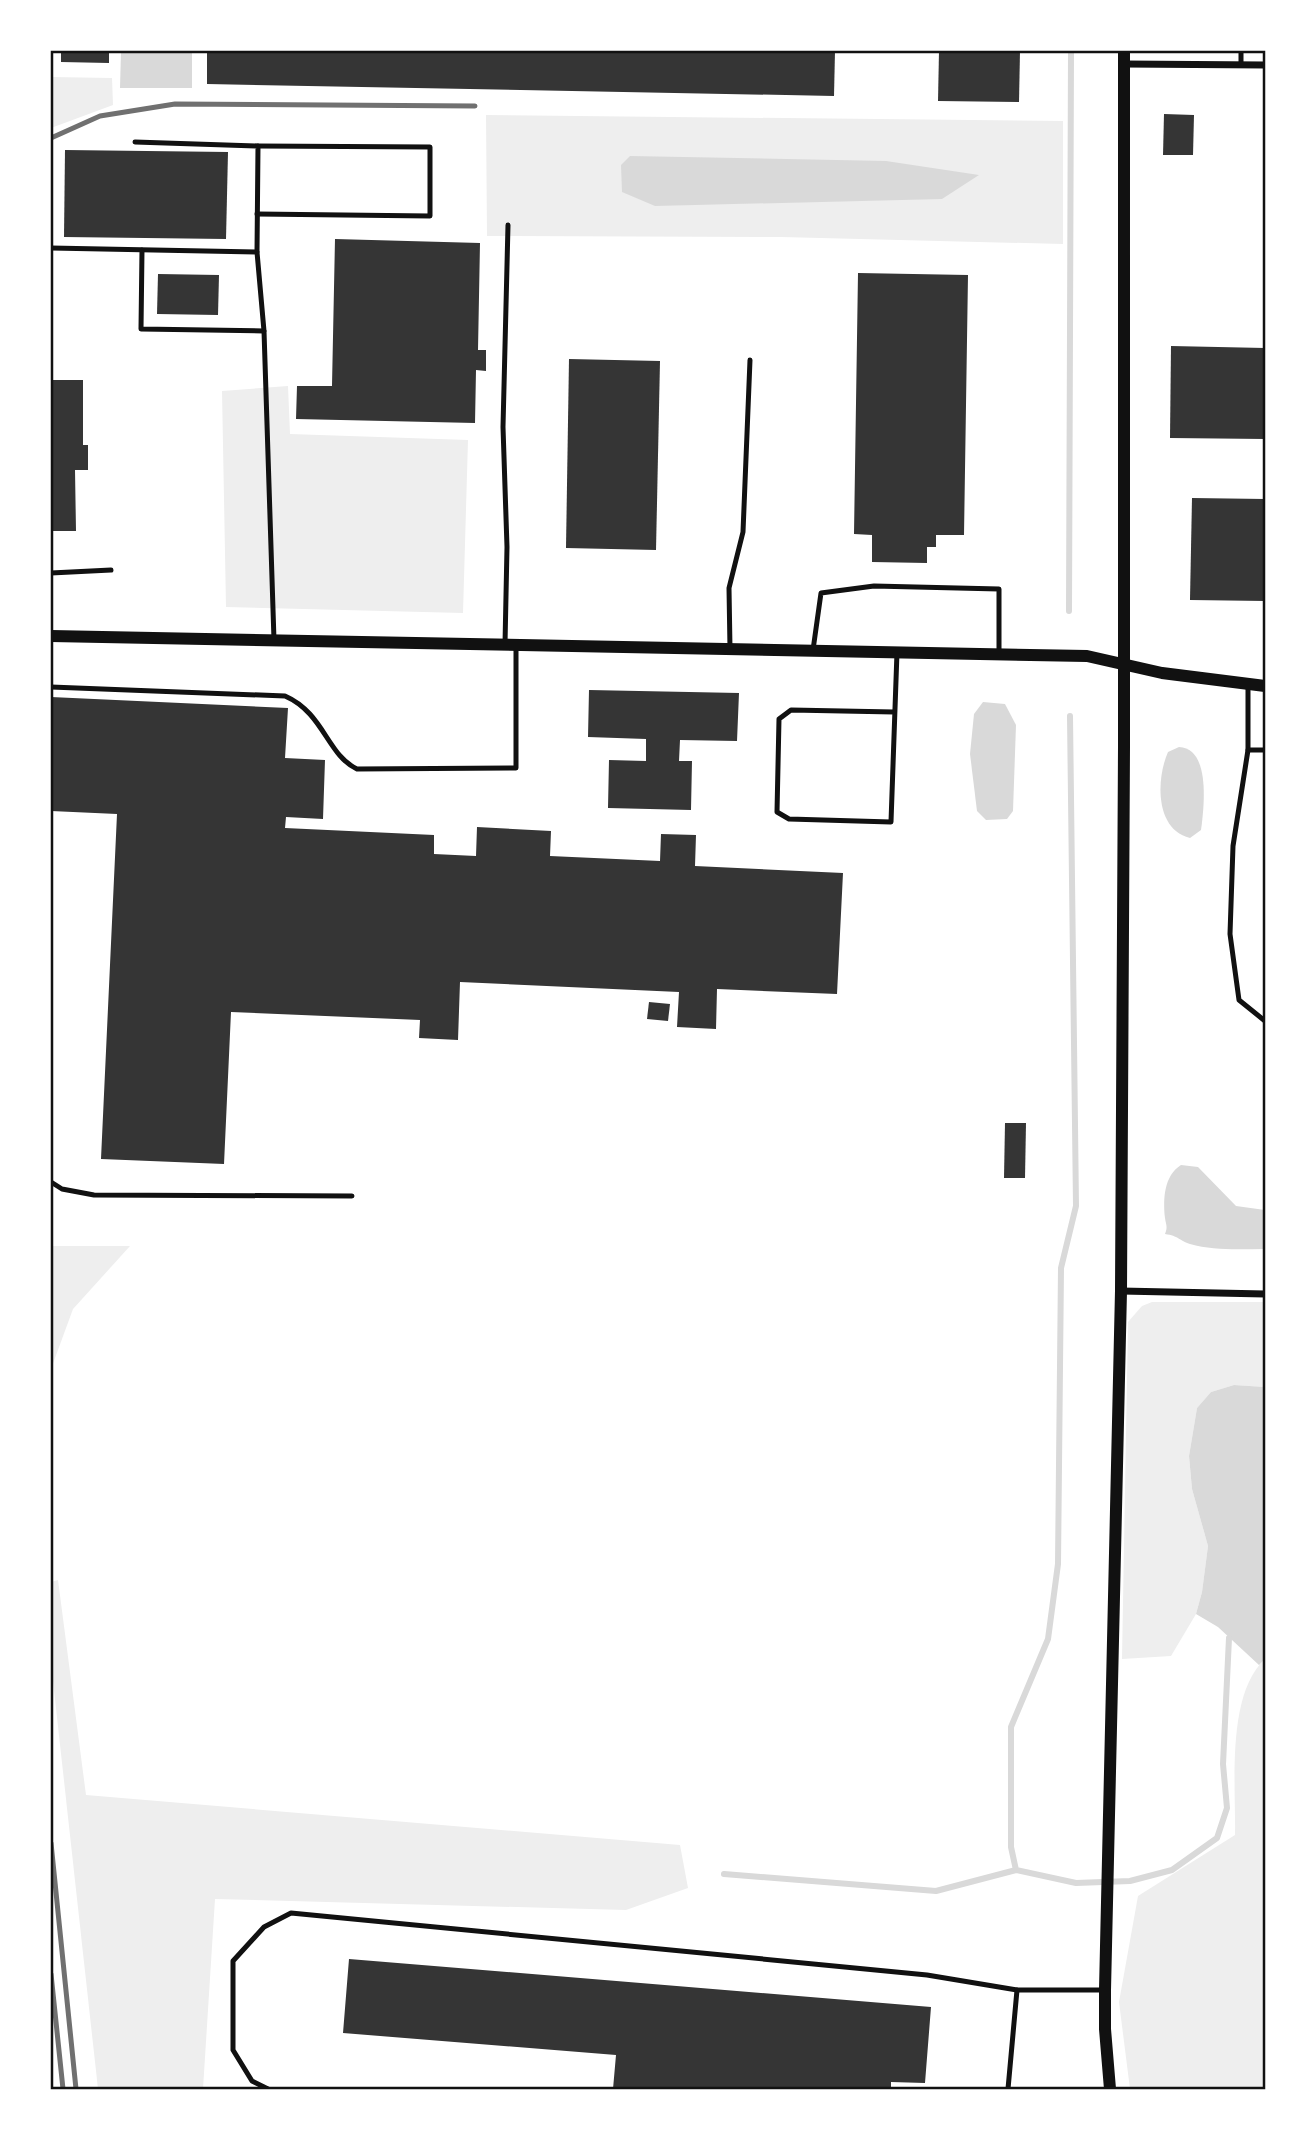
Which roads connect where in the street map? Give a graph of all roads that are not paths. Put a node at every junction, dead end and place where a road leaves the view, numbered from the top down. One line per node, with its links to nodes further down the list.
1 (1241, 51): 3 (lane)
2 (1124, 57): 3 (street); 23 (street)
3 (1241, 65): 4 (street)
4 (1265, 65)
5 (135, 142): 6 (lane)
6 (258, 146): 7 (lane); 7 (lane)
7 (257, 214): 11 (lane)
8 (508, 225): 18 (lane)
9 (51, 248): 10 (lane)
10 (142, 250): 11 (lane); 12 (lane)
11 (257, 251): 12 (lane)
12 (264, 331): 17 (lane)
13 (750, 360): 19 (lane)
14 (111, 570): 15 (lane)
15 (51, 573)
16 (51, 635): 17 (street)
17 (274, 640): 18 (street)
18 (510, 644): 19 (street); 26 (lane)
19 (730, 649): 20 (street)
20 (813, 650): 21 (street); 22 (lane)
21 (897, 652): 22 (street); 27 (lane)
22 (999, 654): 23 (street)
23 (1123, 663): 24 (street); 33 (street)
24 (1248, 685): 25 (street); 28 (lane)
25 (1265, 686)
26 (51, 687)
27 (894, 712): 27 (lane)
28 (1248, 750): 29 (lane); 30 (lane)
29 (1265, 750)
30 (1265, 1021)
31 (51, 1182): 32 (lane)
32 (352, 1196)
33 (1121, 1291): 34 (street); 36 (street)
34 (1265, 1294)
35 (1017, 1990): 36 (lane); 37 (lane); 38 (lane)
36 (1105, 1990): 39 (street)
37 (268, 2089)
38 (1009, 2089)
39 (1110, 2089)

